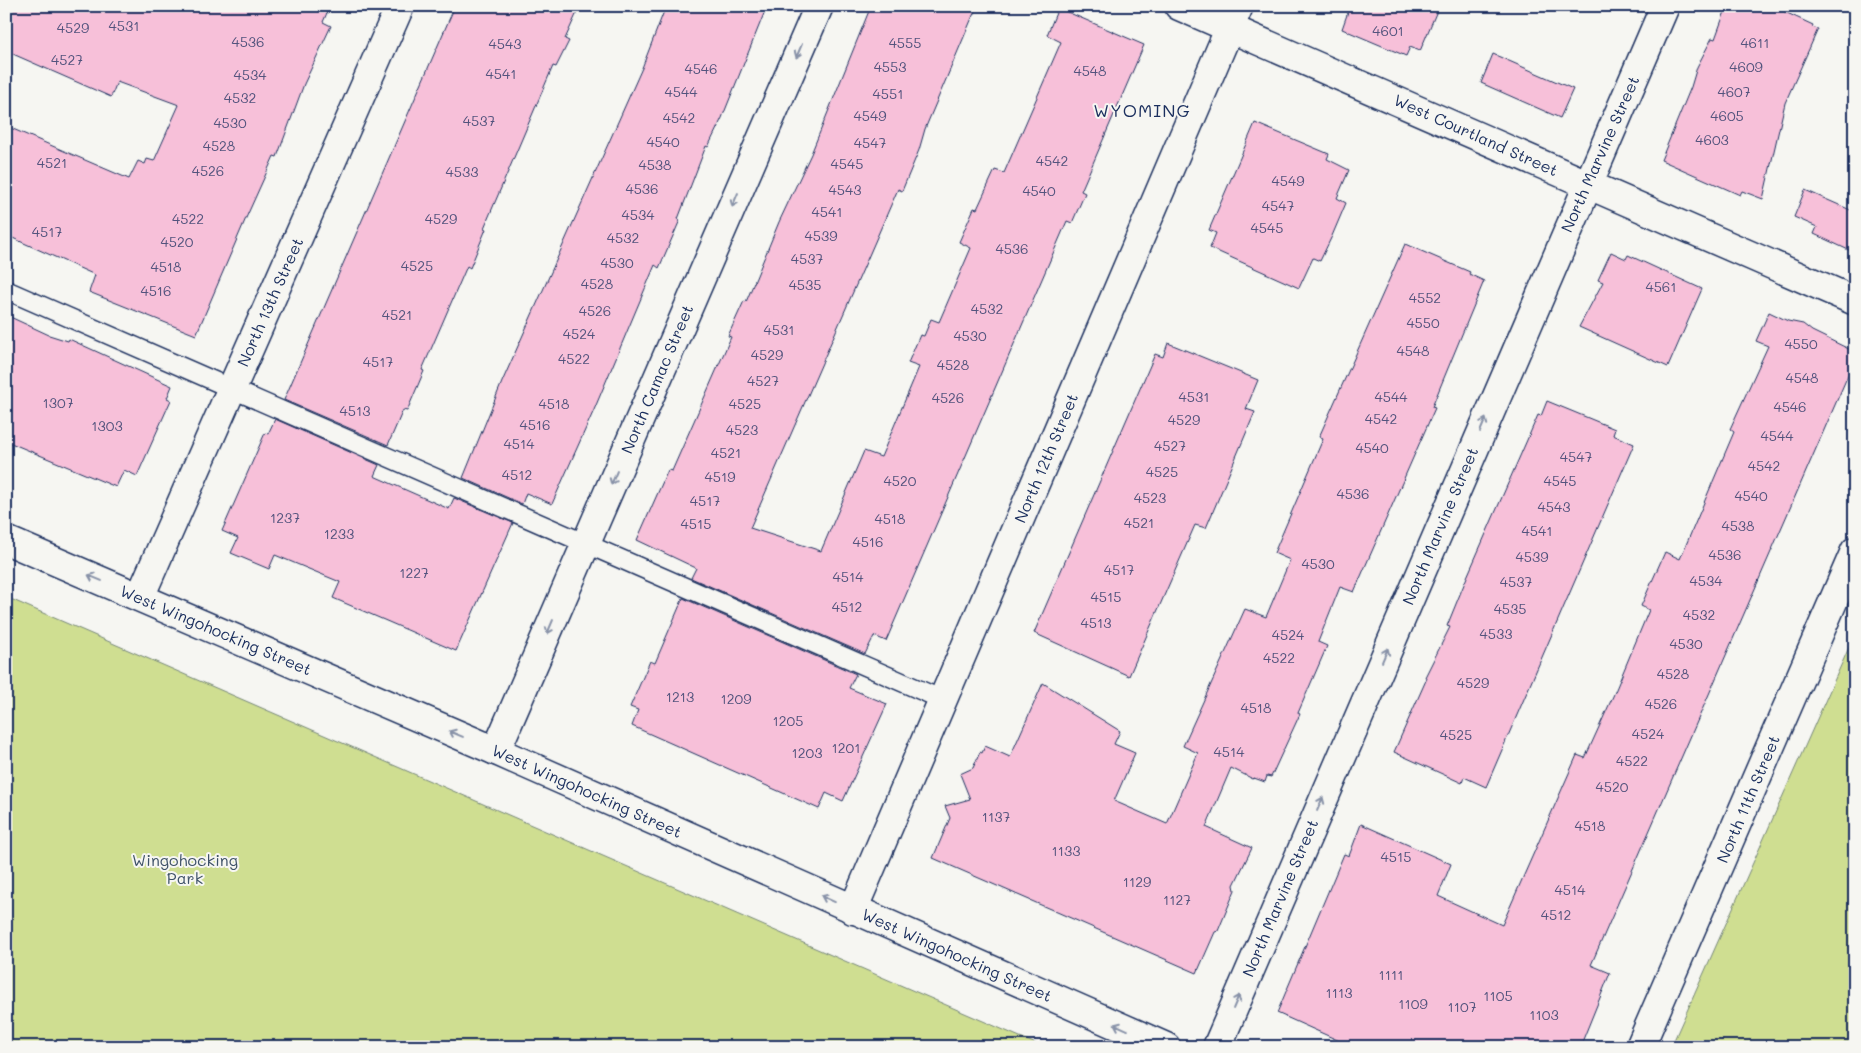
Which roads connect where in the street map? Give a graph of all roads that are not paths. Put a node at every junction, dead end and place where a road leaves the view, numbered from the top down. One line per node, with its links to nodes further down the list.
1 (400, 6): 9 (street, North 13th Street)
2 (819, 6): 11 (street, North Camac Street, one-way to 11)
3 (1179, 6): 5 (street, West Courtland Street)
4 (1665, 6): 6 (street, North Marvine Street)
5 (1235, 17): 6 (street, West Courtland Street); 14 (street, North 12th Street)
6 (1587, 184): 8 (street, West Courtland Street); 18 (street, North Marvine Street, one-way to 6)
7 (6, 290): 9 (lane)
8 (1855, 301)
9 (233, 388): 11 (lane); 13 (street, North 13th Street)
10 (6, 540): 13 (street, West Wingohocking Street, one-way to 10)
11 (586, 542): 14 (lane); 15 (street, North Camac Street, one-way to 15)
12 (1855, 551): 19 (street, North 11th Street)
13 (140, 597): 15 (street, West Wingohocking Street, one-way to 13)
14 (943, 700): 16 (street, North 12th Street)
15 (496, 751): 16 (street, West Wingohocking Street, one-way to 15)
16 (853, 910): 17 (street, West Wingohocking Street, one-way to 16)
17 (1166, 1047)
18 (1216, 1047)
19 (1640, 1047)

